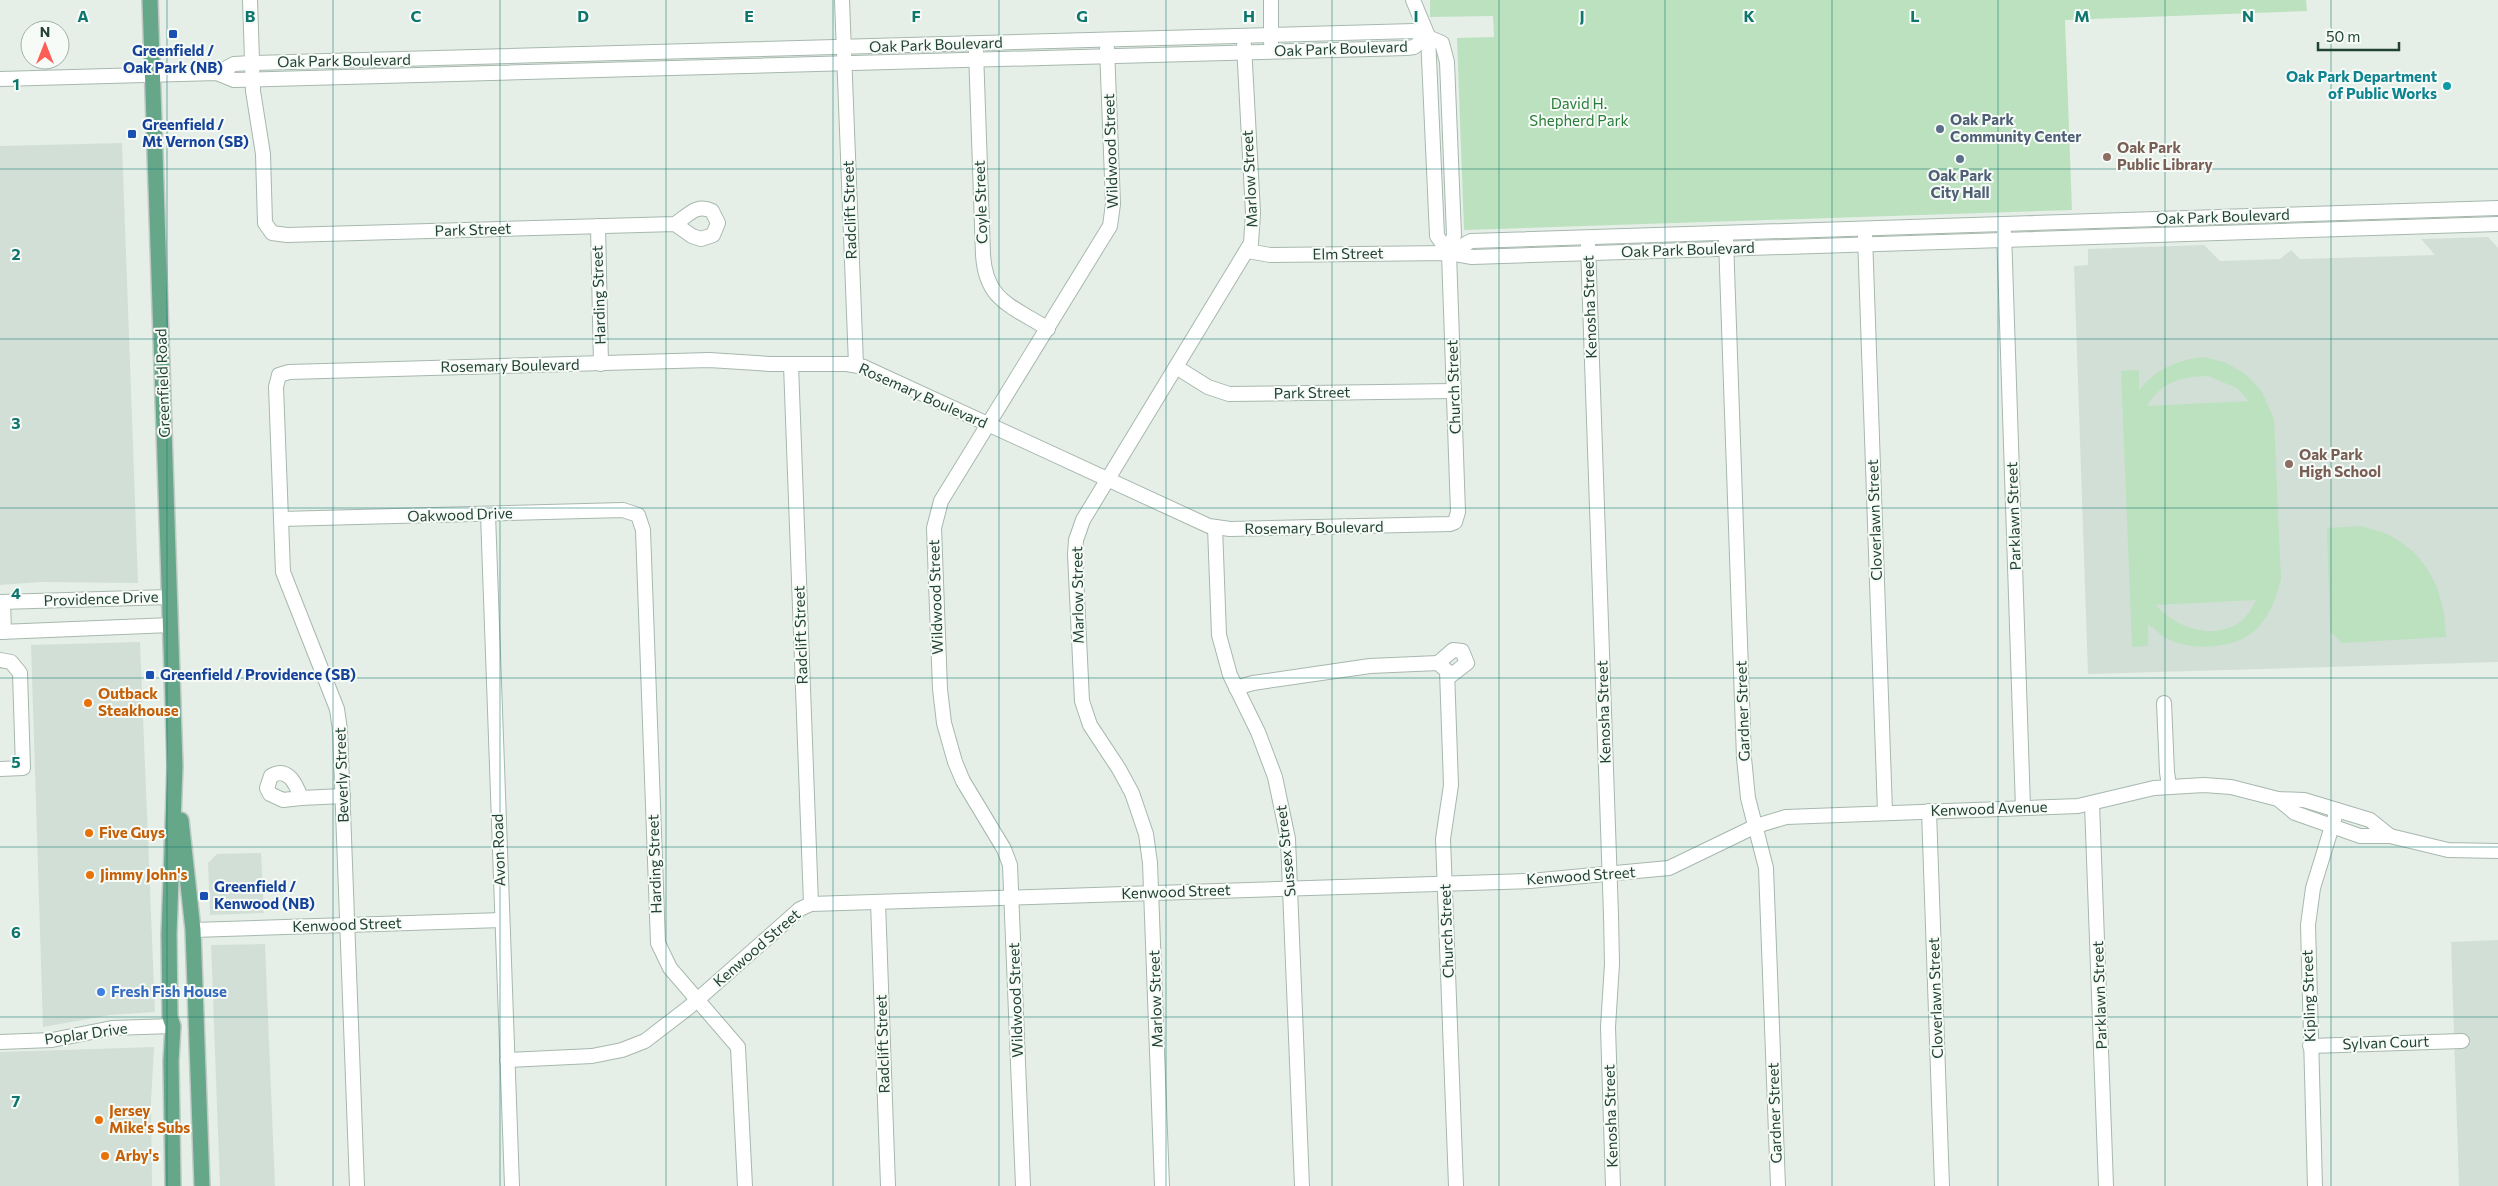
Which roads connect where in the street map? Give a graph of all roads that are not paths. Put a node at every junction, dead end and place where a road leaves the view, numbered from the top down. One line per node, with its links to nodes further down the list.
1 (150, 0): 22 (main road, Greenfield Road)
2 (250, 0): 18 (street)
3 (842, 0): 14 (street, Radclift Street)
4 (1270, 0): 6 (street)
5 (1413, 0): 8 (street, Church Street)
6 (1271, 35): 7 (street, Oak Park Boulevard); 8 (street, Oak Park Boulevard); 13 (street)
7 (1244, 36): 9 (street, Oak Park Boulevard); 12 (street, Marlow Street)
8 (1428, 36): 13 (street, Oak Park Boulevard); 25 (street, Church Street); 26 (street, Church Street)
9 (1107, 40): 10 (street, Oak Park Boulevard); 15 (street, Wildwood Street)
10 (975, 43): 14 (street, Oak Park Boulevard); 17 (street, Coyle Street)
11 (653, 52): 14 (street, Oak Park Boulevard); 16 (street, Oak Park Boulevard); 19 (street)
12 (1244, 52): 13 (street, Oak Park Boulevard); 15 (street, Oak Park Boulevard); 42 (street, Marlow Street)
13 (1272, 52)
14 (844, 55): 17 (street, Oak Park Boulevard); 19 (street, Oak Park Boulevard); 48 (street, Radclift Street)
15 (1108, 56): 17 (street, Oak Park Boulevard); 45 (street, Wildwood Street)
16 (473, 58): 18 (street, Oak Park Boulevard); 20 (street)
17 (976, 59): 45 (street, Coyle Street)
18 (252, 63): 21 (street, Oak Park Boulevard); 24 (street)
19 (653, 67): 20 (street, Oak Park Boulevard)
20 (473, 72): 24 (street, Oak Park Boulevard)
21 (217, 73): 22 (street, Oak Park Boulevard); 24 (street, Oak Park Boulevard)
22 (153, 75): 23 (street, Oak Park Boulevard); 59 (main road, Greenfield Road)
23 (0, 79)
24 (252, 79): 34 (street, Park Street)
25 (1449, 113): 26 (street); 27 (street, Church Street)
26 (1432, 114): 28 (street, Church Street)
27 (1452, 176): 28 (street); 43 (street, Church Street)
28 (1436, 177): 43 (street, Church Street)
29 (2498, 208): 32 (street, Oak Park Boulevard)
30 (675, 224): 34 (street, Park Street)
31 (1947, 224): 32 (street, Oak Park Boulevard); 35 (street, Oak Park Boulevard); 39 (street)
32 (2003, 224): 38 (street, Parklawn Street)
33 (2498, 224): 38 (street, Oak Park Boulevard)
34 (598, 226): 46 (street, Harding Street)
35 (1865, 228): 36 (street, Oak Park Boulevard); 40 (street, Cloverlawn Street)
36 (1726, 233): 37 (street, Oak Park Boulevard); 41 (street, Gardner Street)
37 (1588, 238): 43 (street, Oak Park Boulevard); 44 (street, Kenosha Street)
38 (2004, 240): 39 (street, Oak Park Boulevard); 75 (street, Parklawn Street)
39 (1948, 242): 40 (street, Oak Park Boulevard)
40 (1865, 244): 41 (street, Oak Park Boulevard); 78 (street, Cloverlawn Street)
41 (1726, 249): 44 (street, Oak Park Boulevard); 79 (street, Gardner Street)
42 (1248, 252): 43 (street, Elm Street); 49 (street, Marlow Street)
43 (1449, 253): 44 (street, Oak Park Boulevard); 51 (street, Church Street)
44 (1588, 253): 83 (street, Kenosha Street)
45 (1048, 329): 52 (street, Wildwood Street)
46 (602, 364): 47 (street, Rosemary Boulevard); 50 (street, Rosemary Boulevard)
47 (791, 365): 48 (street, Rosemary Boulevard); 89 (street, Radclift Street)
48 (856, 365): 52 (street, Rosemary Boulevard)
49 (1176, 367): 51 (street, Park Street); 53 (street, Marlow Street)
50 (279, 375): 56 (street, Beverly Street)
51 (1454, 391): 57 (street, Church Street)
52 (989, 425): 53 (street, Rosemary Boulevard); 87 (street, Wildwood Street)
53 (1107, 480): 58 (street, Rosemary Boulevard); 86 (street, Marlow Street)
54 (488, 514): 55 (street, Oakwood Drive); 56 (street, Oakwood Drive); 90 (street, Avon Road)
55 (638, 515): 93 (street, Harding Street)
56 (281, 519): 71 (street, Beverly Street)
57 (1455, 522): 58 (street, Rosemary Boulevard)
58 (1215, 527): 66 (street, Sussex Street)
59 (170, 597): 60 (street, Providence Drive); 61 (main road, Greenfield Road)
60 (2, 602): 62 (street, Providence Drive)
61 (171, 625): 62 (street, Providence Drive); 68 (main road, Greenfield Road)
62 (2, 632)
63 (0, 660): 69 (street)
64 (1438, 663): 65 (street); 65 (street); 66 (street)
65 (1449, 677): 84 (street, Church Street)
66 (1236, 688): 85 (street, Sussex Street)
67 (2164, 702): 70 (street)
68 (175, 766): 92 (main road, Greenfield Road); 94 (main road, Greenfield Road)
69 (0, 769)
70 (2169, 786): 73 (street); 74 (street)
71 (343, 796): 72 (street); 91 (street, Beverly Street)
72 (301, 798)
73 (2278, 799): 76 (street); 80 (street)
74 (2092, 804): 75 (street, Kenwood Avenue); 114 (street, Parklawn Street)
75 (2024, 808): 77 (street, Kenwood Avenue)
76 (2337, 810): 80 (street, Kipling Street); 81 (street)
77 (1929, 811): 78 (street, Kenwood Avenue); 113 (street, Cloverlawn Street)
78 (1885, 812): 79 (street, Kenwood Street)
79 (1756, 826): 83 (street, Kenwood Street); 112 (street, Gardner Street)
80 (2332, 827): 81 (street); 97 (street, Kipling Street)
81 (2390, 836): 82 (street)
82 (2498, 851)
83 (1609, 875): 84 (street, Kenwood Street); 111 (street, Kenosha Street)
84 (1445, 882): 85 (street, Kenwood Street); 110 (street, Church Street)
85 (1292, 888): 86 (street, Kenwood Street); 109 (street, Sussex Street)
86 (1152, 893): 87 (street, Kenwood Street); 108 (street, Marlow Street)
87 (1012, 897): 88 (street, Kenwood Street); 107 (street, Wildwood Street)
88 (878, 902): 89 (street, Kenwood Street); 106 (street, Radclift Street)
89 (811, 904): 93 (street, Kenwood Street)
90 (502, 920): 91 (street, Kenwood Street); 98 (street, Avon Road)
91 (348, 925): 92 (street, Kenwood Street); 103 (street, Beverly Street)
92 (193, 930): 100 (main road, Greenfield Road)
93 (698, 999): 98 (street, Kenwood Street); 105 (street, Harding Street)
94 (172, 1026): 96 (street, Poplar Drive); 99 (main road, Greenfield Road)
95 (2462, 1041): 97 (street, Sylvan Court)
96 (0, 1042)
97 (2310, 1046): 115 (street, Kipling Street)
98 (507, 1060): 104 (street, Avon Road)
99 (172, 1119): 100 (main road); 101 (main road, Greenfield Road)
100 (200, 1124): 102 (main road, Greenfield Road)
101 (174, 1186)
102 (202, 1186)
103 (357, 1186)
104 (512, 1186)
105 (745, 1186)
106 (888, 1186)
107 (1023, 1186)
108 (1162, 1186)
109 (1302, 1186)
110 (1456, 1186)
111 (1614, 1186)
112 (1778, 1186)
113 (1942, 1186)
114 (2106, 1186)
115 (2315, 1186)

